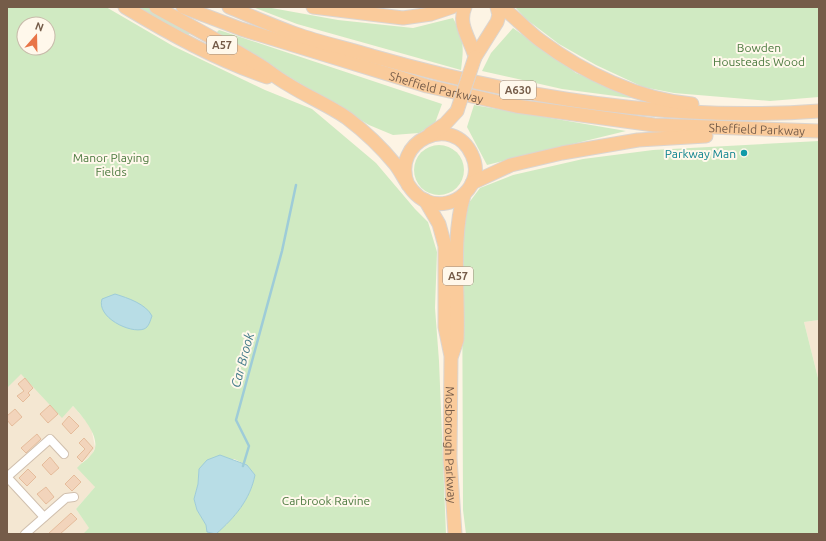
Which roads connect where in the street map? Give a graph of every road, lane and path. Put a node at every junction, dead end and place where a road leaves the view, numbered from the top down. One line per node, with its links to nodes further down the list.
1 (124, 7): 11 (highway)
2 (156, 7): 11 (highway, A57)
3 (183, 7): 14 (highway, Sheffield Parkway / A630)
4 (228, 7): 12 (highway, Sheffield Parkway / A630)
5 (313, 7): 6 (highway)
6 (452, 7)
7 (464, 7): 10 (highway)
8 (497, 7): 10 (highway)
9 (501, 7): 12 (highway)
10 (475, 57): 13 (highway, bridge)
11 (288, 85): 18 (highway, A57)
12 (812, 111)
13 (457, 112): 15 (highway); 16 (highway)
14 (816, 131): 17 (highway)
15 (429, 135): 16 (highway); 18 (highway)
16 (458, 139): 17 (highway, A57)
17 (472, 183): 19 (highway, A57)
18 (408, 185): 20 (highway, A57)
19 (464, 195): 20 (highway, A57); 21 (highway, Mosborough Parkway / A57)
20 (425, 200): 21 (highway, Mosborough Parkway / A57)
21 (451, 356): 27 (highway, Mosborough Parkway / A57)
22 (64, 454): 23 (street)
23 (7, 477): 25 (street)
24 (74, 497): 25 (street)
25 (44, 517): 26 (street)
26 (25, 534)
27 (455, 534)

